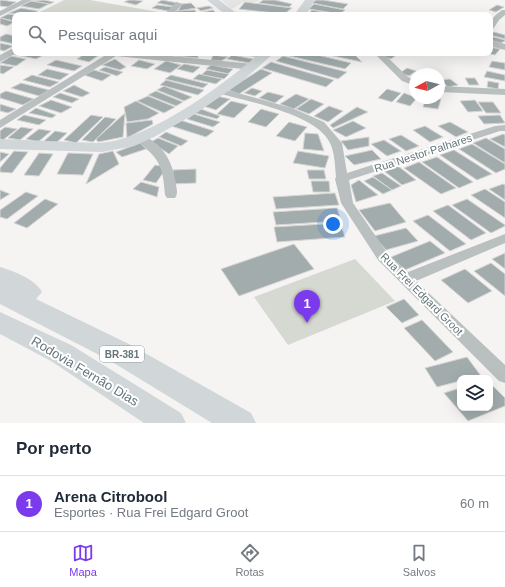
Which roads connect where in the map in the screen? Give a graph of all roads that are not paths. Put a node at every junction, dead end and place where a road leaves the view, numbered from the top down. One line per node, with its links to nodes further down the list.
1 (28, 0): 9 (street)
2 (212, 0): 6 (street)
3 (310, 0): 7 (street)
4 (179, 4): 5 (street)
5 (171, 12)
6 (229, 12)
7 (302, 12)
8 (505, 12): 10 (street)
9 (0, 14)
10 (493, 22)
11 (493, 44): 12 (street)
12 (505, 47)
13 (12, 52): 19 (street)
14 (110, 56): 25 (street)
15 (169, 56): 18 (street)
16 (265, 56): 20 (street)
17 (381, 56): 21 (street)
18 (205, 58): 20 (street)
19 (0, 59)
20 (253, 67): 23 (street)
21 (409, 81)
22 (445, 89): 24 (street)
23 (220, 91): 27 (street); 29 (street, Rua Frei Edgard Groot)
24 (505, 92)
25 (0, 125)
26 (505, 128): 29 (street, Rua Nestor Palhares)
27 (139, 138): 28 (street); 30 (street)
28 (0, 144)
29 (341, 179): 33 (street, Rua Frei Edgard Groot)
30 (171, 195)
31 (505, 238): 33 (street)
32 (0, 276): 36 (highway)
33 (406, 279): 37 (street, Rua Frei Edgard Groot)
34 (0, 293): 36 (highway, BR-381)
35 (0, 322): 38 (highway, Rodovia Fernão Dias / BR-381)
36 (119, 352): 39 (highway, BR-381)
37 (505, 376)
38 (170, 423)
39 (240, 423)

